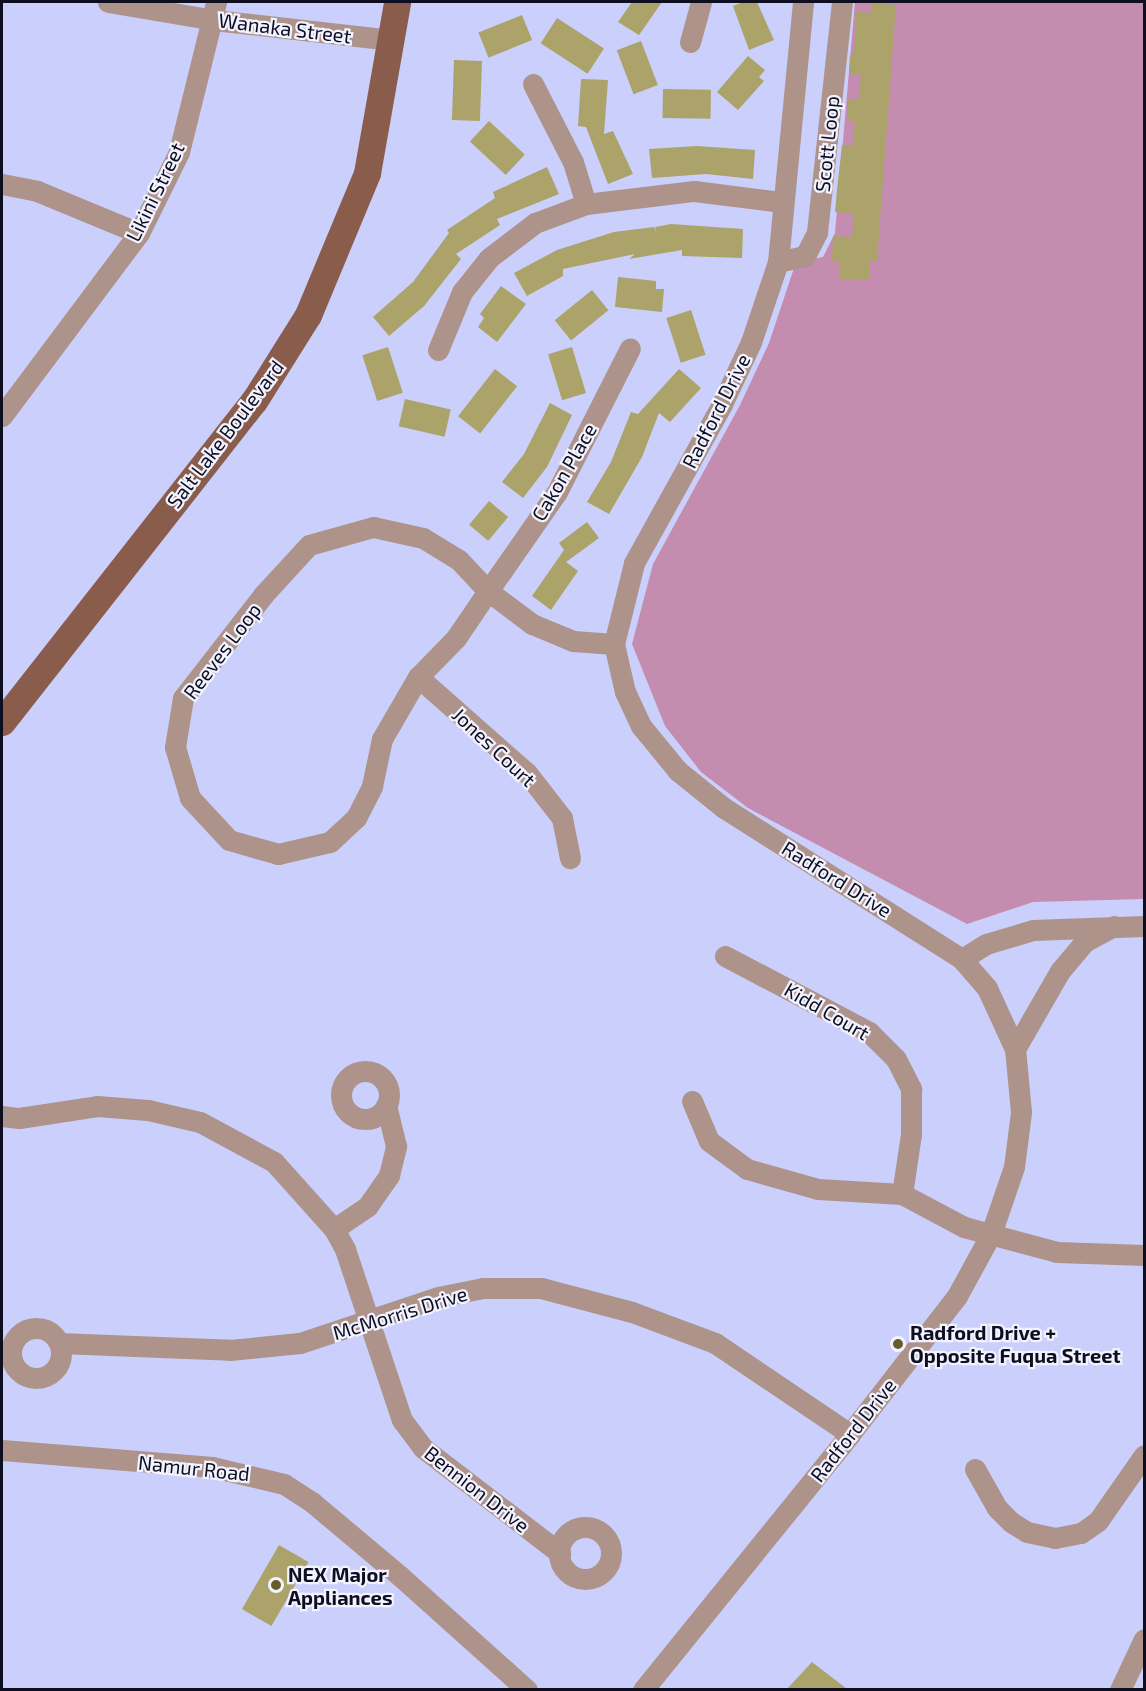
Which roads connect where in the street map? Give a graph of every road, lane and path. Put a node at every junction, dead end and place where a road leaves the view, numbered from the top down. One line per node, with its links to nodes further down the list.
1 (108, 2): 6 (street, Wanaka Street)
2 (397, 2): 7 (main road, Salt Lake Boulevard)
3 (701, 2): 8 (street)
4 (803, 2): 11 (street, Radford Drive)
5 (842, 2): 14 (street, Scott Loop)
6 (215, 11): 7 (street, Wanaka Street); 13 (street, Likini Street)
7 (392, 40): 21 (main road, Salt Lake Boulevard)
8 (690, 42)
9 (533, 84): 12 (street)
10 (2, 184): 13 (street)
11 (781, 202): 12 (street); 14 (street, Radford Drive)
12 (586, 204): 16 (street)
13 (139, 232): 17 (street, Likini Street)
14 (778, 262): 19 (street, Radford Drive)
15 (630, 348): 18 (street, Cakon Place)
16 (438, 350)
17 (5, 406)
18 (488, 591): 19 (street, Reeves Loop); 20 (street, Reeves Loop); 20 (street, Reeves Loop)
19 (614, 644): 26 (street, Radford Drive)
20 (418, 676): 22 (street, Jones Court)
21 (2, 722)
22 (570, 858)
23 (1117, 924): 24 (street); 26 (street); 27 (street)
24 (1144, 926)
25 (725, 956): 31 (street, Kidd Court)
26 (962, 959): 27 (street, Radford Drive)
27 (1015, 1049): 33 (street, Radford Drive)
28 (692, 1101): 31 (street)
29 (386, 1105): 32 (street)
30 (2, 1116): 32 (street, Bennion Drive)
31 (902, 1194): 33 (street)
32 (334, 1229): 35 (street, Bennion Drive)
33 (991, 1234): 34 (street); 37 (street, Radford Drive)
34 (1144, 1256)
35 (370, 1322): 36 (street, McMorris Drive); 37 (street, McMorris Drive); 41 (street, Bennion Drive)
36 (59, 1343)
37 (850, 1434): 44 (street, Radford Drive)
38 (2, 1450): 43 (street, Namur Road)
39 (1144, 1455): 40 (street)
40 (975, 1469)
41 (560, 1553)
42 (1144, 1639): 45 (street)
43 (527, 1689)
44 (643, 1689)
45 (1120, 1689)

